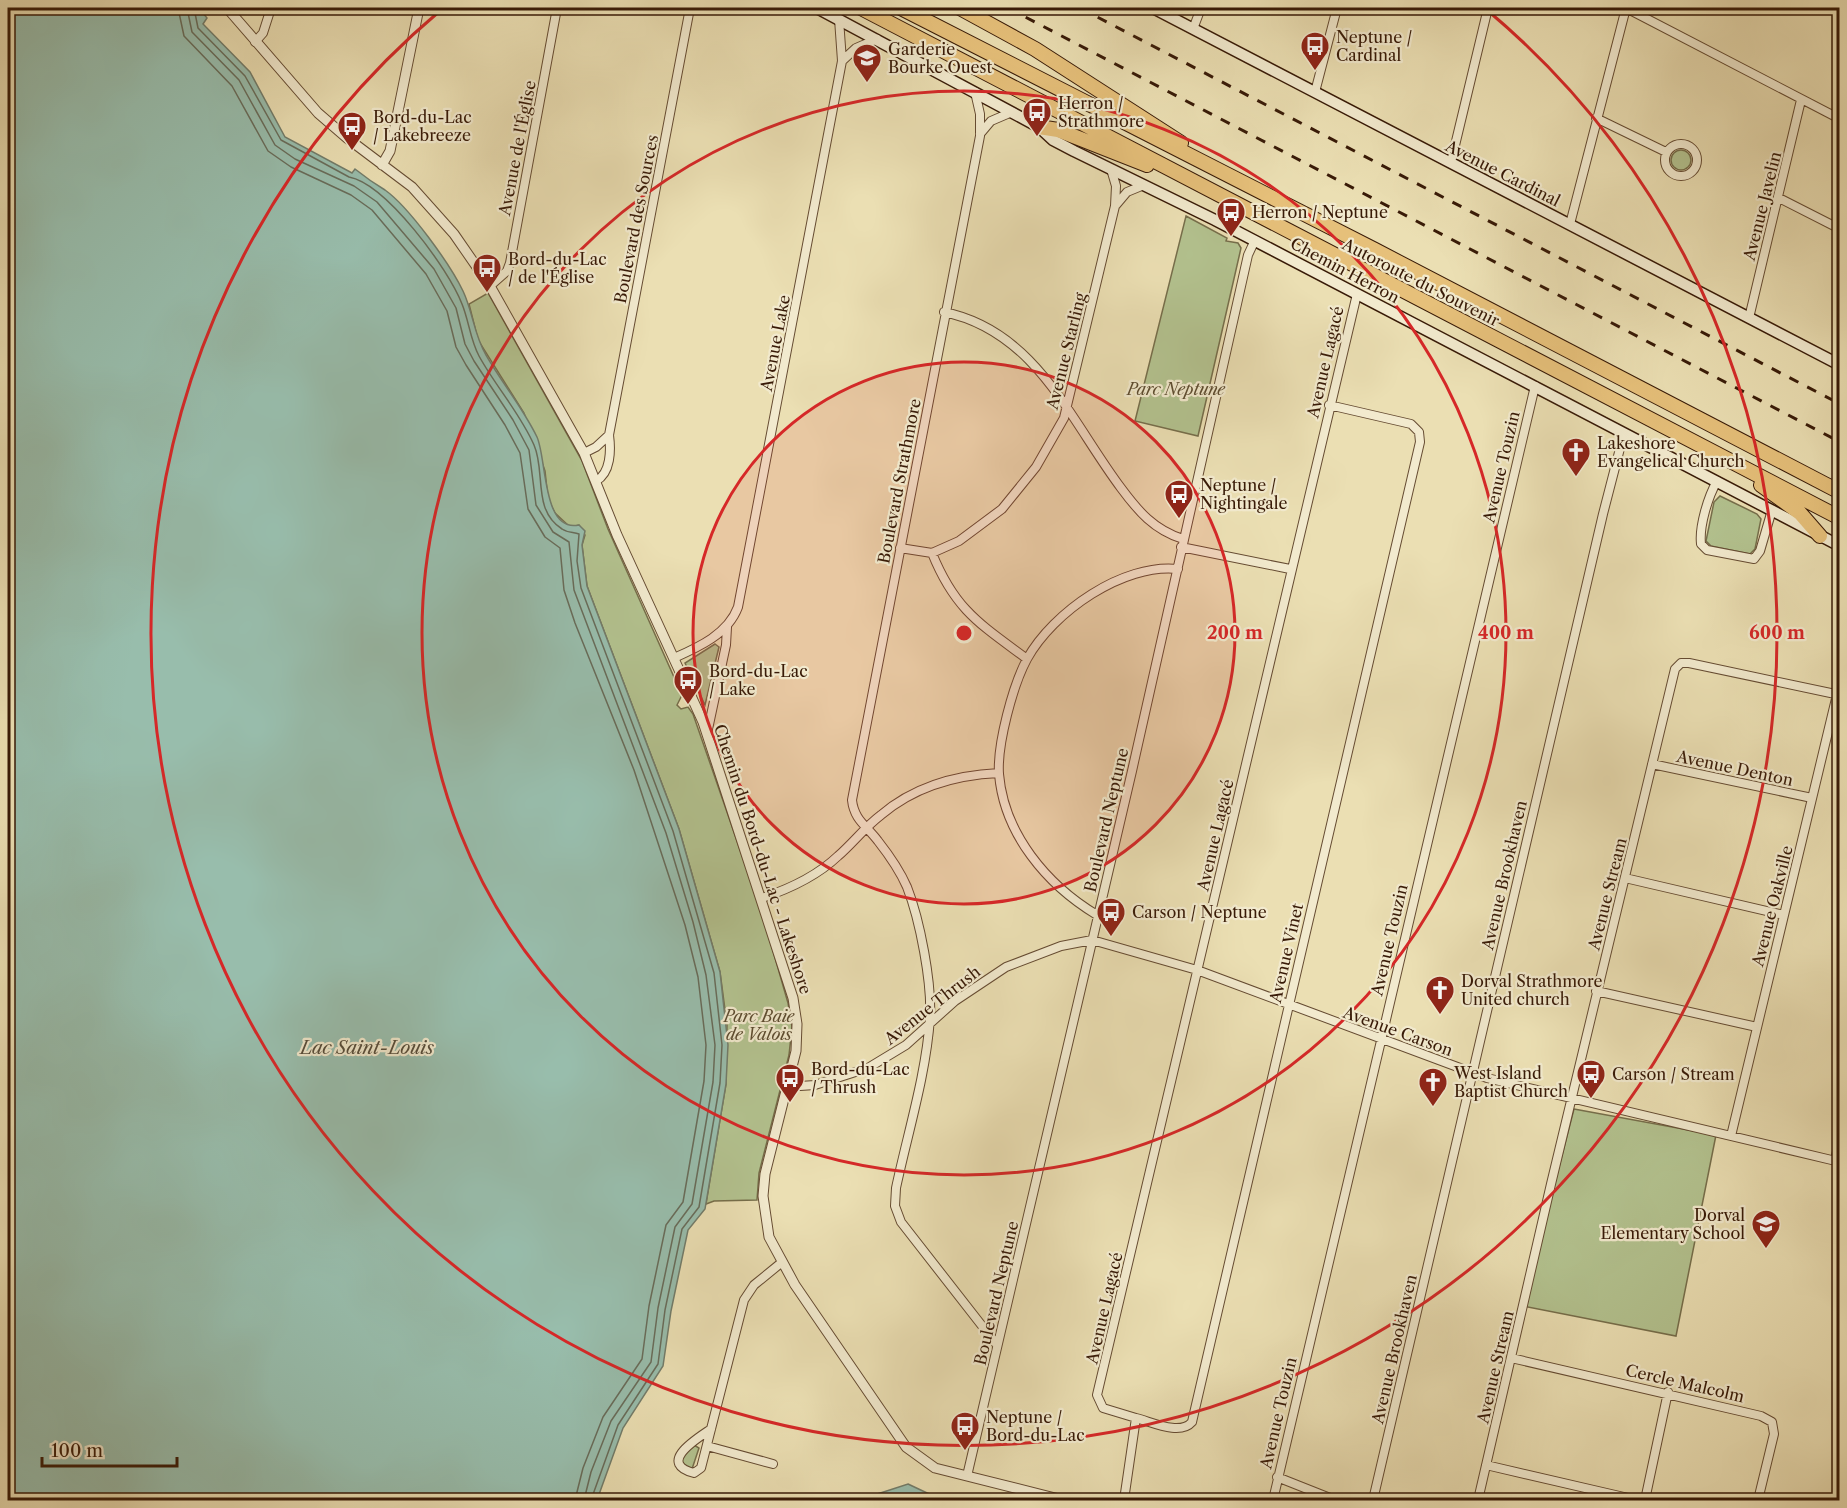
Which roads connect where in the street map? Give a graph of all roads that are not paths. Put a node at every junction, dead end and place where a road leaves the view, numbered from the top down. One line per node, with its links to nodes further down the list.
1 (227, 8): 19 (street, Chemin du Bord-du-Lac - Lakeshore)
2 (271, 8): 19 (street)
3 (419, 8): 31 (street)
4 (557, 8): 41 (street, Avenue de l'Église)
5 (690, 8): 50 (street, Boulevard des Sources)
6 (788, 8): 7 (street)
7 (815, 8): 16 (main road, Chemin Herron)
8 (861, 8): 34 (highway, Autoroute du Souvenir)
9 (901, 8): 33 (highway, Autoroute du Souvenir)
10 (960, 8): 33 (highway)
11 (1153, 8): 17 (main road, Avenue Cardinal)
12 (1201, 8): 17 (street)
13 (1337, 8): 22 (street)
14 (1488, 8): 30 (street)
15 (1626, 8): 23 (street); 25 (street)
16 (839, 19): 18 (main road, Chemin Herron); 20 (street, Avenue Lake)
17 (1193, 29): 22 (main road, Avenue Cardinal)
18 (877, 39): 20 (street); 21 (main road, Chemin Herron)
19 (255, 42): 31 (street, Chemin du Bord-du-Lac - Lakeshore)
20 (842, 61): 65 (street, Avenue Lake)
21 (975, 92): 24 (main road, Chemin Herron); 28 (street, Boulevard Strathmore)
22 (1315, 92): 30 (main road, Avenue Cardinal)
23 (1801, 100): 26 (street); 36 (street, Avenue Javelin)
24 (1012, 112): 27 (main road, Chemin Herron); 28 (street)
25 (1596, 118): 29 (street); 38 (street)
26 (1839, 119)
27 (1039, 127): 32 (main road, Chemin Herron); 34 (highway)
28 (980, 136): 43 (street, Boulevard Strathmore)
29 (1666, 153): 29 (street)
30 (1451, 162): 38 (main road, Avenue Cardinal)
31 (382, 165): 41 (street, Chemin du Bord-du-Lac - Lakeshore)
32 (1111, 169): 35 (main road, Chemin Herron); 37 (street, Avenue Starling)
33 (1230, 175): 55 (highway, Autoroute du Souvenir)
34 (1192, 181): 52 (highway, Autoroute du Souvenir)
35 (1144, 185): 37 (street); 40 (main road, Chemin Herron)
36 (1779, 198): 39 (street); 44 (street, Avenue Javelin)
37 (1115, 206): 48 (street, Avenue Starling)
38 (1570, 224): 44 (main road, Avenue Cardinal)
39 (1839, 229)
40 (1255, 240): 42 (main road, Chemin Herron); 59 (street, Boulevard Neptune)
41 (490, 286): 51 (street, Chemin du Bord-du-Lac - Lakeshore)
42 (1357, 294): 46 (main road, Chemin Herron); 47 (street, Avenue Lagacé)
43 (944, 312): 48 (street); 61 (street, Boulevard Strathmore)
44 (1749, 318): 45 (main road, Avenue Cardinal)
45 (1839, 365)
46 (1535, 386): 49 (main road, Chemin Herron); 85 (street, Avenue Touzin)
47 (1329, 405): 64 (street, Avenue Lagacé); 82 (street, Avenue Vinet)
48 (1067, 406): 59 (street); 62 (street, Avenue Starling)
49 (1624, 433): 54 (main road, Chemin Herron); 86 (street, Avenue Brookhaven)
50 (609, 435): 51 (street); 53 (street, Boulevard des Sources)
51 (584, 453): 53 (street, Chemin du Bord-du-Lac - Lakeshore)
52 (1726, 459): 57 (highway, Autoroute du Souvenir); 58 (highway)
53 (596, 481): 66 (street, Chemin du Bord-du-Lac - Lakeshore)
54 (1717, 481): 56 (main road, Chemin Herron); 56 (street)
55 (1839, 492)
56 (1772, 510): 58 (main road, Chemin Herron)
57 (1839, 518)
58 (1820, 536): 60 (main road, Chemin Herron)
59 (1182, 543): 63 (street, Boulevard Neptune); 64 (street)
60 (1839, 546)
61 (900, 548): 62 (street); 74 (street, Boulevard Strathmore)
62 (932, 554): 67 (street)
63 (1178, 568): 67 (street); 77 (street, Boulevard Neptune)
64 (1290, 569): 80 (street, Avenue Lagacé)
65 (727, 627): 66 (street); 70 (street, Avenue Lake)
66 (674, 658): 70 (street, Chemin du Bord-du-Lac - Lakeshore)
67 (1027, 659): 72 (street)
68 (1839, 682): 69 (street, Avenue Oakville)
69 (1838, 695): 71 (street, Avenue Stream); 73 (street, Avenue Oakville)
70 (707, 734): 76 (street, Chemin du Bord-du-Lac - Lakeshore)
71 (1652, 764): 73 (street, Avenue Denton); 75 (street, Avenue Stream)
72 (999, 773): 74 (street); 77 (street)
73 (1812, 798): 78 (street, Avenue Oakville)
74 (866, 828): 76 (street); 83 (street, Boulevard Strathmore)
75 (1625, 879): 78 (street); 81 (street, Avenue Stream)
76 (762, 898): 87 (street, Chemin du Bord-du-Lac - Lakeshore)
77 (1097, 915): 79 (street, Boulevard Neptune)
78 (1784, 915): 84 (street, Avenue Oakville)
79 (1092, 940): 80 (street, Avenue Carson); 83 (street, Avenue Thrush); 93 (street, Boulevard Neptune)
80 (1197, 970): 82 (street, Avenue Carson); 96 (street, Avenue Lagacé)
81 (1596, 991): 84 (street); 88 (street, Avenue Stream)
82 (1288, 1004): 85 (street, Avenue Carson); 96 (street, Avenue Vinet)
83 (928, 1024): 87 (street, Avenue Thrush); 93 (street, Boulevard Strathmore)
84 (1757, 1027): 89 (street, Avenue Oakville)
85 (1380, 1038): 86 (street, Avenue Carson); 102 (street, Avenue Touzin)
86 (1472, 1072): 88 (street, Avenue Carson); 107 (street, Avenue Brookhaven)
87 (788, 1082): 92 (street, Chemin du Bord-du-Lac - Lakeshore)
88 (1570, 1100): 89 (street, Avenue Carson); 94 (street, Avenue Stream)
89 (1731, 1136): 91 (street, Avenue Carson)
90 (1839, 1139): 91 (street)
91 (1837, 1161)
92 (781, 1263): 97 (street); 101 (street, Chemin du Bord-du-Lac - Lakeshore)
93 (997, 1345): 101 (street, Boulevard Neptune)
94 (1511, 1358): 95 (street, Cercle Malcolm); 100 (street, Avenue Stream)
95 (1668, 1392): 110 (street); 111 (street, Cercle Malcolm)
96 (1136, 1418): 104 (street)
97 (711, 1429): 98 (street); 98 (street)
98 (707, 1446): 99 (street)
99 (773, 1464)
100 (1486, 1465): 108 (street, Avenue Stream); 109 (street)
101 (967, 1476): 103 (street, Chemin du Bord-du-Lac - Lakeshore)
102 (1277, 1477): 105 (street, Avenue Touzin); 106 (street)
103 (1063, 1500)
104 (1124, 1500)
105 (1273, 1500)
106 (1335, 1500)
107 (1373, 1500)
108 (1478, 1500)
109 (1637, 1500)
110 (1645, 1500)
111 (1758, 1500)

